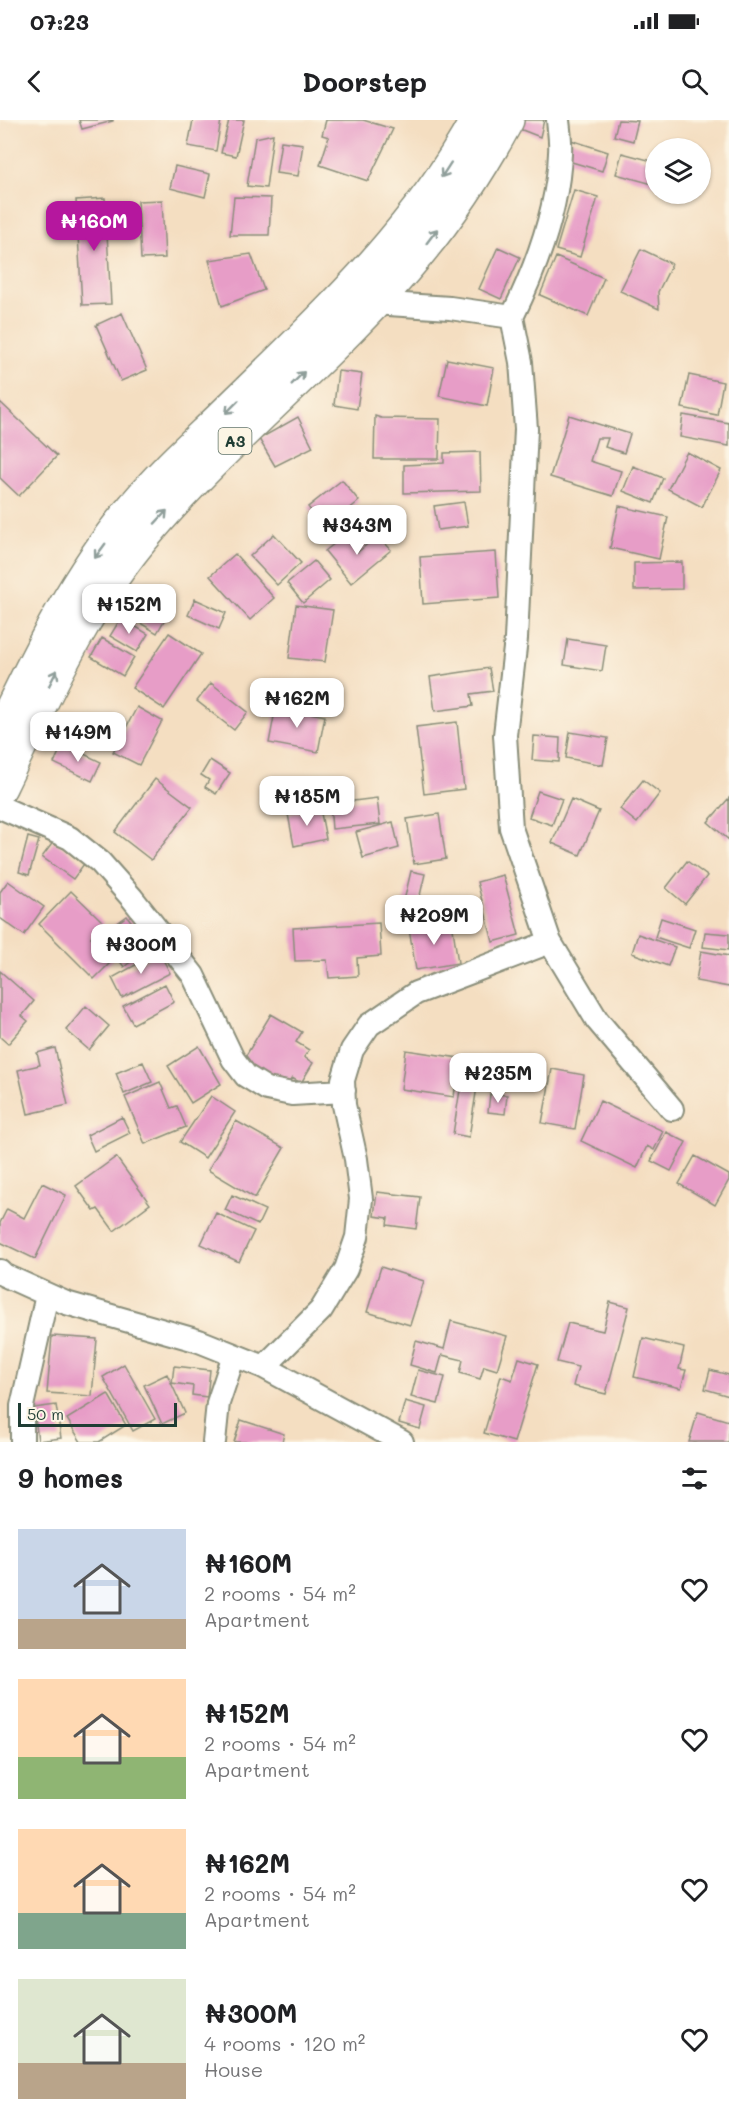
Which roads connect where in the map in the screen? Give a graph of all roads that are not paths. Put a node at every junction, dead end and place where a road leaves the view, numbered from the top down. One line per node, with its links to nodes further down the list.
1 (477, 120): 6 (main road, A3, one-way to 6)
2 (507, 120): 4 (main road, A3, one-way to 2)
3 (558, 120): 5 (street)
4 (373, 303): 5 (street); 7 (main road, A3, one-way to 4)
5 (512, 316): 9 (street)
6 (0, 733)
7 (0, 787)
8 (0, 807): 10 (street)
9 (550, 942): 10 (street); 11 (street)
10 (344, 1091): 15 (street)
11 (672, 1109)
12 (0, 1271): 13 (street)
13 (47, 1295): 14 (street); 16 (street)
14 (234, 1355): 15 (street); 17 (street)
15 (264, 1367): 18 (street)
16 (22, 1442)
17 (214, 1442)
18 (402, 1442)

